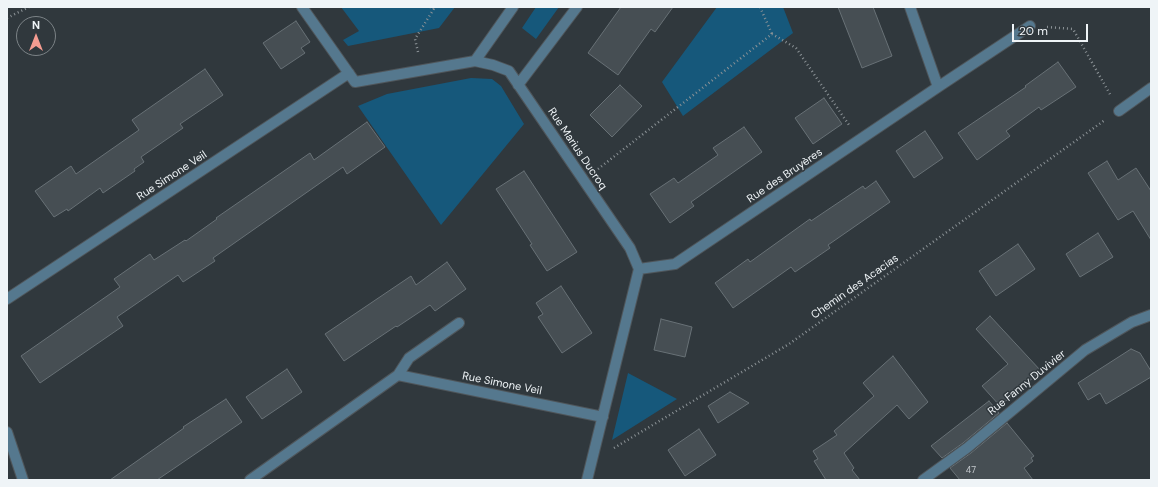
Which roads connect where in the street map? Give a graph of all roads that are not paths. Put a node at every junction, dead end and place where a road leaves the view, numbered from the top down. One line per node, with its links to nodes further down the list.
1 (302, 7): 7 (street, Rue Marius Ducroq)
2 (514, 7): 6 (street)
3 (577, 7): 8 (street)
4 (910, 7): 9 (street)
5 (1030, 26): 9 (street, Rue des Bruyères)
6 (474, 61): 7 (street, Rue Marius Ducroq); 8 (street, Rue Marius Ducroq)
7 (349, 73): 13 (street, Rue Simone Veil)
8 (518, 84): 12 (street, Rue Marius Ducroq)
9 (938, 88): 12 (street, Rue des Bruyères)
10 (1151, 88): 11 (street)
11 (1119, 111)
12 (639, 269): 17 (street)
13 (7, 299)
14 (1151, 314): 22 (street, Rue Fanny Duvivier)
15 (459, 323): 16 (street)
16 (398, 375): 17 (street, Rue Simone Veil); 20 (street)
17 (603, 417): 21 (street)
18 (7, 432): 19 (street)
19 (23, 480)
20 (250, 480)
21 (587, 480)
22 (923, 480)

